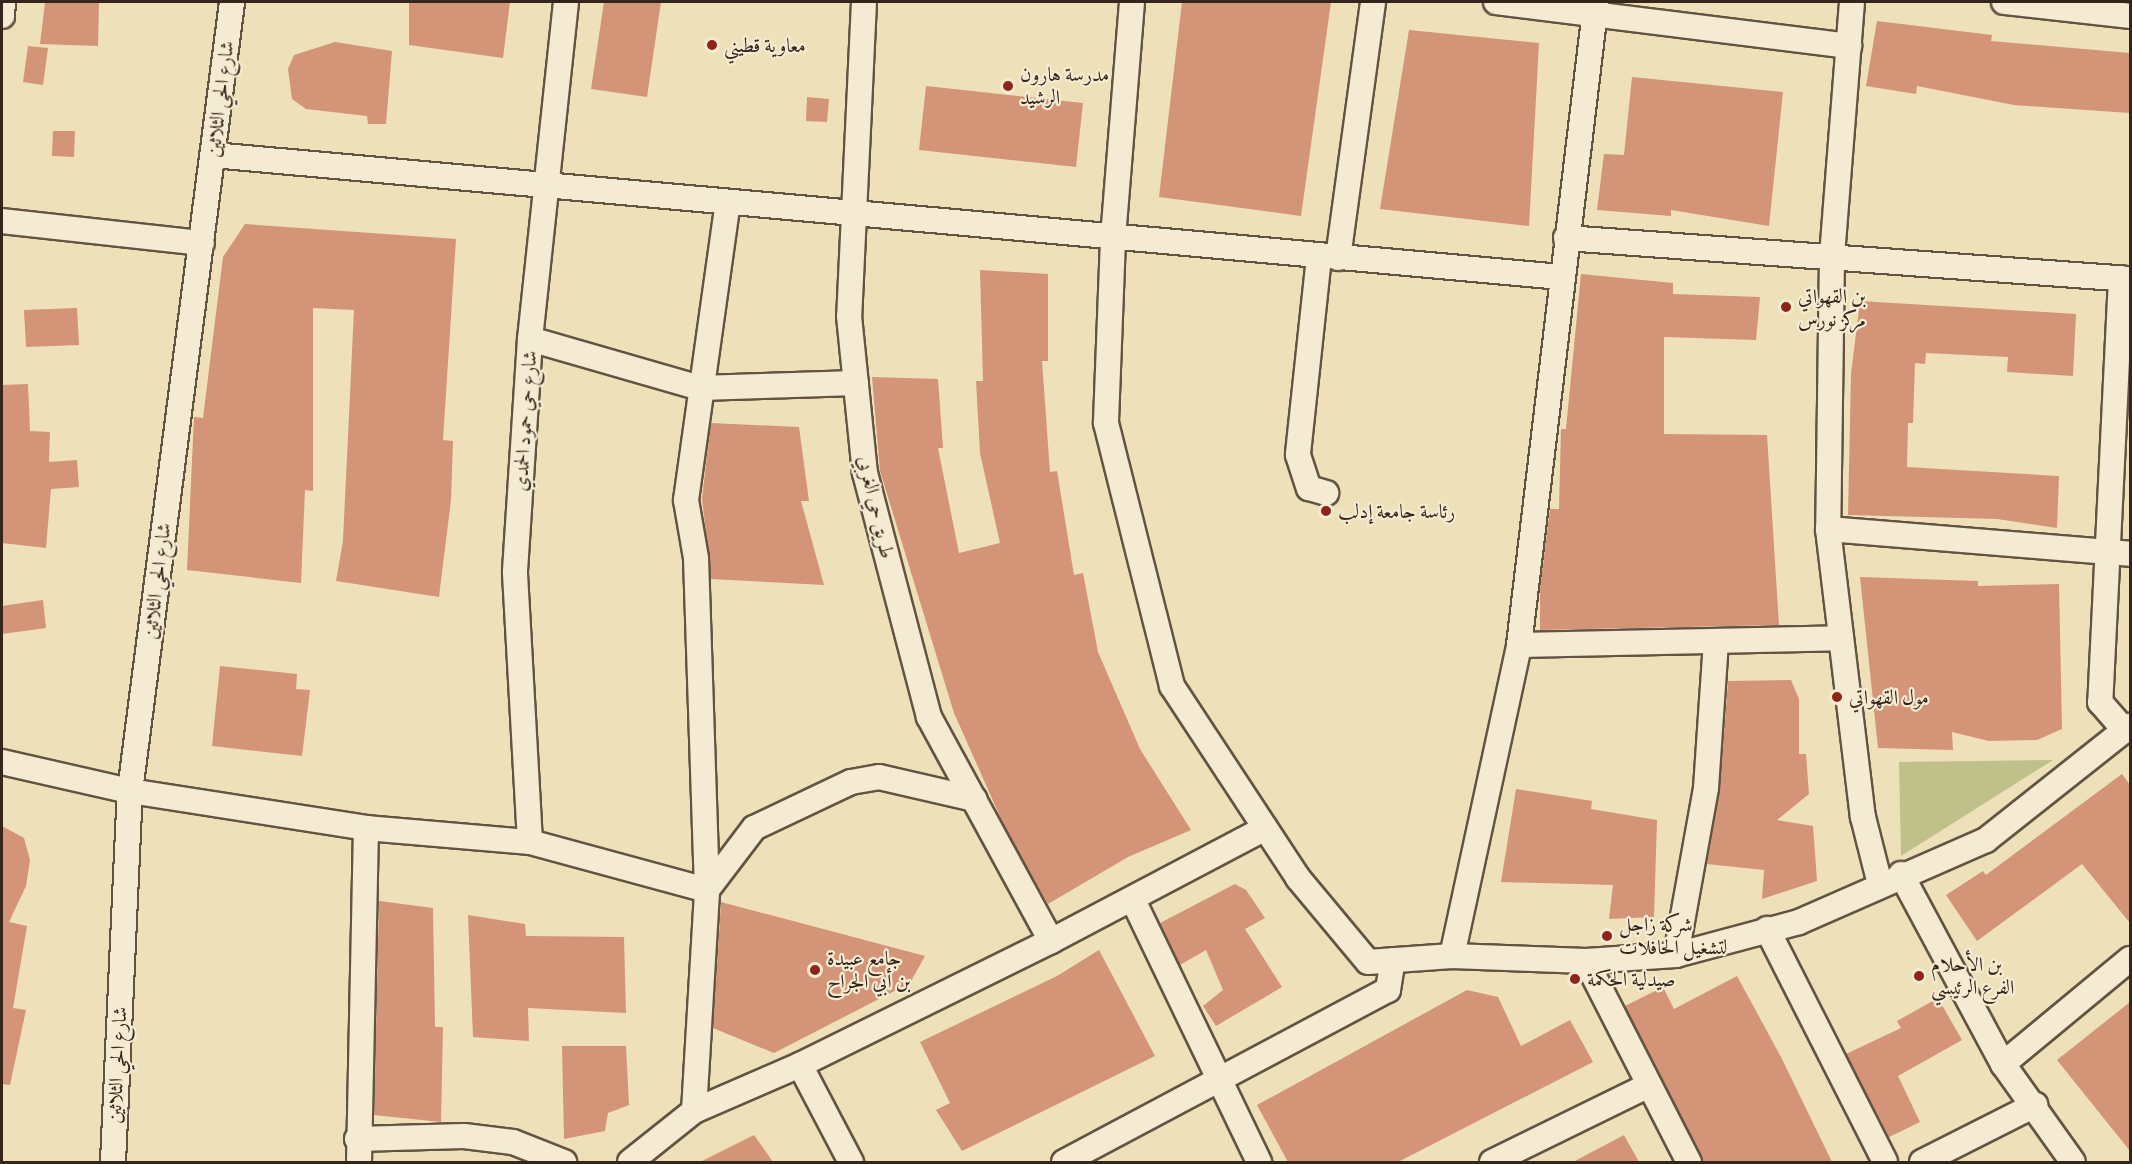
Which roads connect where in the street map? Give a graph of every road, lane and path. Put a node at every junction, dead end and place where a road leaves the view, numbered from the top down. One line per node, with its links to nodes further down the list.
1 (3, 2): 11 (street)
2 (232, 2): 14 (street, شارع الحي الثلاثين)
3 (566, 2): 15 (street, شارع حي حمود الحمدي)
4 (864, 2): 17 (street, طريق حي الغربي)
5 (1132, 2): 20 (street)
6 (1373, 2): 22 (street)
7 (1496, 2): 10 (street)
8 (1852, 2): 13 (street)
9 (2004, 2): 12 (street)
10 (1595, 8): 13 (street); 19 (street)
11 (2, 16)
12 (2130, 16)
13 (1849, 46): 23 (street)
14 (213, 155): 15 (street); 21 (street, شارع الحي الثلاثين)
15 (546, 186): 16 (street); 26 (street, شارع حي حمود الحمدي)
16 (728, 203): 17 (street); 28 (street)
17 (856, 215): 20 (street); 27 (street, طريق حي الغربي)
18 (2, 221): 21 (street)
19 (1566, 238): 23 (street); 24 (street)
20 (1113, 239): 22 (street); 41 (street)
21 (202, 243): 38 (street, شارع الحي الثلاثين)
22 (1328, 257): 24 (street); 29 (street)
23 (1832, 257): 25 (street); 30 (street)
24 (1561, 277): 35 (street)
25 (2126, 278): 31 (street)
26 (530, 339): 28 (street); 42 (street, شارع حي حمود الحمدي)
27 (856, 383): 28 (street); 39 (street, طريق حي الغربي)
28 (700, 388): 44 (street)
29 (1326, 493)
30 (1828, 529): 31 (street); 33 (street)
31 (2107, 552): 32 (street); 36 (street)
32 (2130, 554)
33 (1841, 638): 34 (street); 43 (street)
34 (1716, 641): 35 (street); 48 (street)
35 (1519, 645): 49 (street)
36 (2127, 729): 43 (street)
37 (2, 762): 38 (street)
38 (130, 791): 40 (street); 60 (street, شارع الحي الثلاثين)
39 (974, 799): 44 (street); 47 (street, طريق حي الغربي)
40 (366, 828): 42 (street); 59 (street)
41 (1265, 828): 45 (street); 51 (street)
42 (530, 843): 44 (street)
43 (1890, 879): 46 (street); 53 (street)
44 (707, 890): 58 (street)
45 (1133, 900): 47 (street); 55 (street)
46 (1767, 929): 48 (street); 69 (street)
47 (1051, 941): 54 (street)
48 (1676, 955): 52 (street)
49 (1452, 956): 51 (street); 52 (street)
50 (2130, 959): 53 (street)
51 (1393, 960): 55 (street)
52 (1586, 961): 56 (street)
53 (2003, 1064): 57 (street)
54 (800, 1065): 58 (street); 64 (street)
55 (1218, 1085): 65 (street); 66 (street)
56 (1649, 1085): 67 (street); 68 (street)
57 (2035, 1105): 70 (street); 71 (street)
58 (694, 1111): 63 (street)
59 (357, 1139): 61 (street); 62 (street)
60 (113, 1162)
61 (359, 1162)
62 (564, 1162)
63 (630, 1162)
64 (851, 1162)
65 (1064, 1162)
66 (1259, 1162)
67 (1492, 1162)
68 (1689, 1162)
69 (1885, 1162)
70 (1922, 1162)
71 (2073, 1162)

